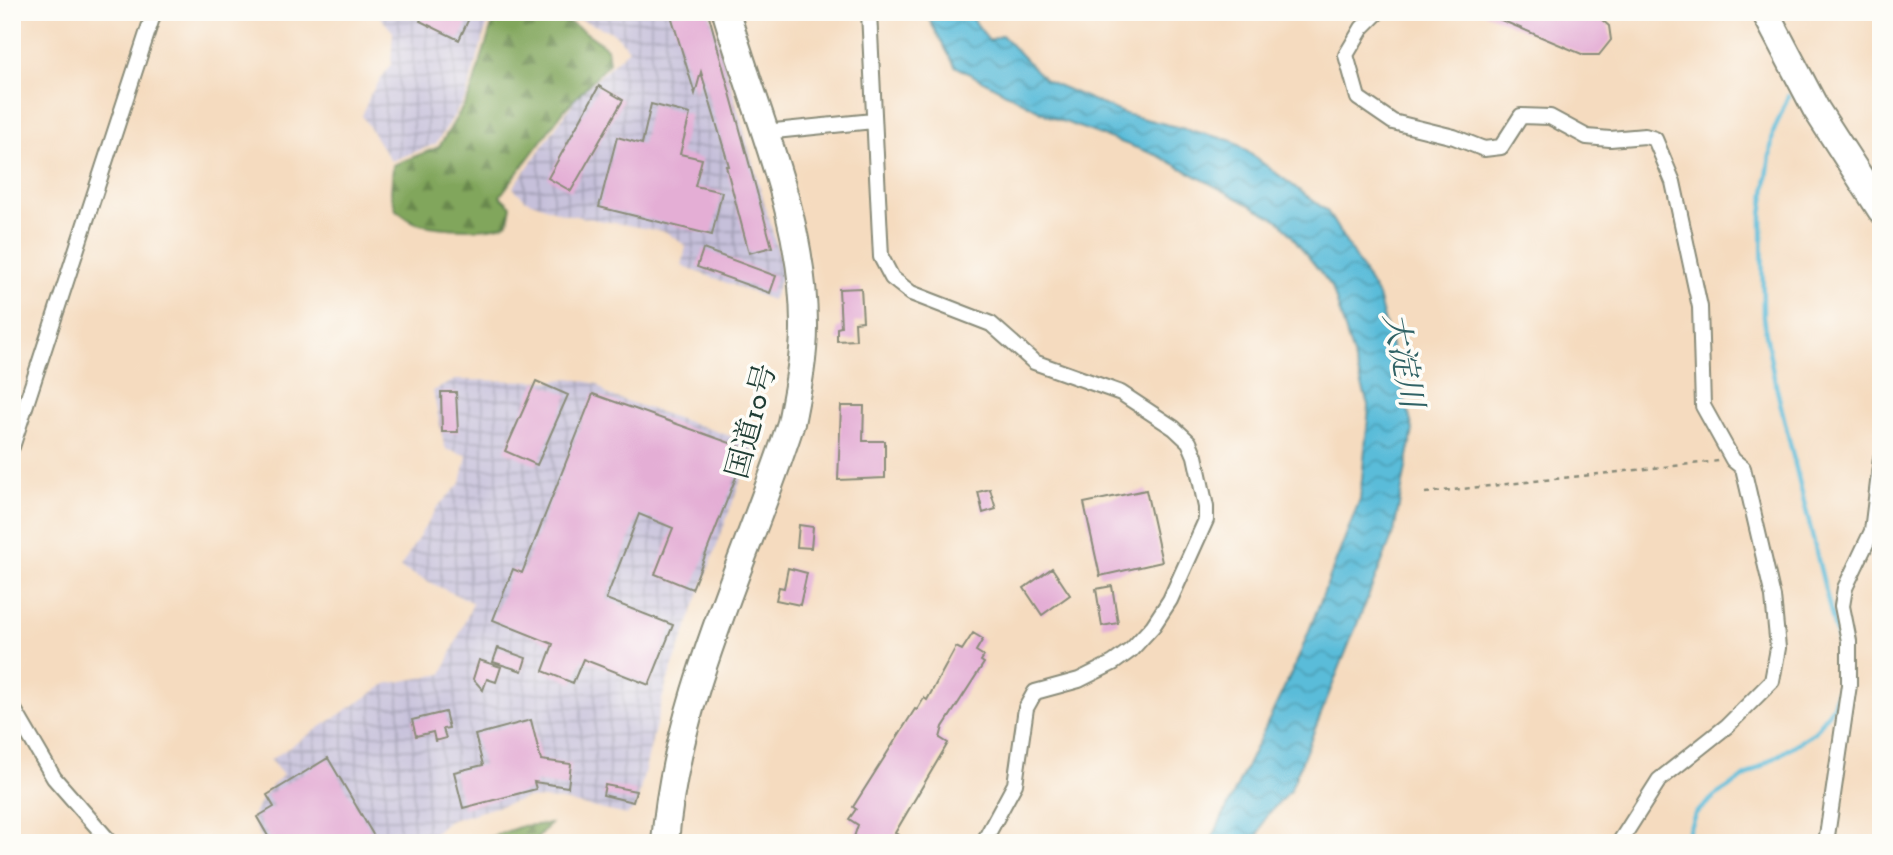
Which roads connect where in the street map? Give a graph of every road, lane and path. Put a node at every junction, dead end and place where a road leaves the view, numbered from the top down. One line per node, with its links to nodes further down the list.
1 (154, 12): 9 (street)
2 (726, 12): 7 (highway, 国道10号)
3 (869, 12): 6 (street)
4 (1378, 12): 11 (street)
5 (1765, 12): 8 (highway)
6 (873, 121): 7 (street); 16 (street)
7 (765, 132): 15 (highway, 国道10号)
8 (1881, 210)
9 (12, 447)
10 (1881, 458): 18 (street)
11 (1733, 460): 12 (path); 17 (street)
12 (1425, 493)
13 (12, 706): 14 (street)
14 (111, 843)
15 (665, 843)
16 (983, 843)
17 (1619, 843)
18 (1826, 843)

